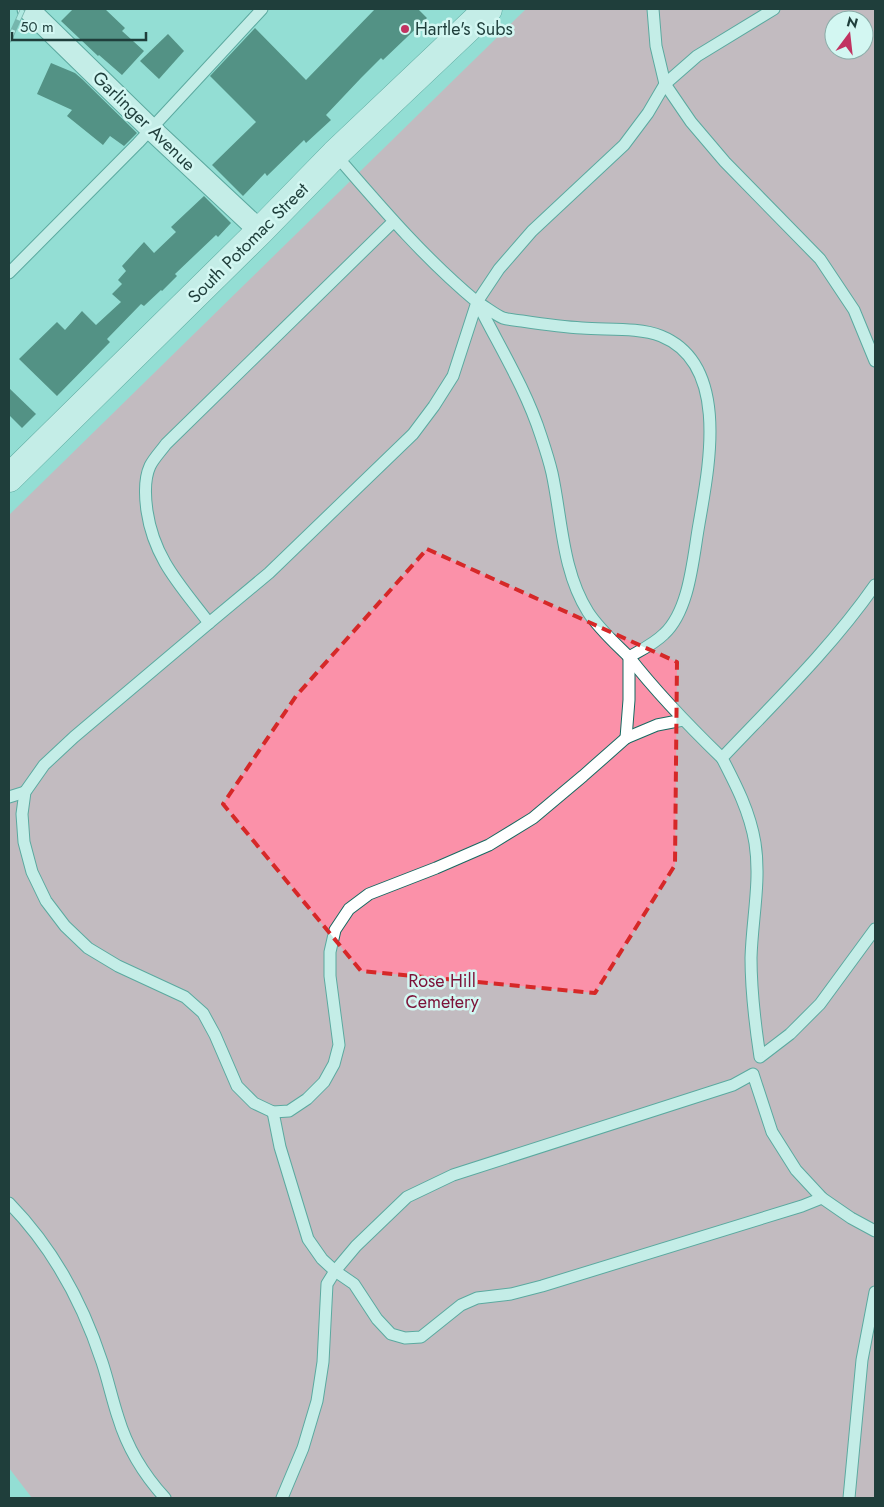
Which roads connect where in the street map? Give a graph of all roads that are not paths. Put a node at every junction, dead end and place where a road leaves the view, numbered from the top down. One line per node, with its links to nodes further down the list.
1 (28, 9): 7 (street, Garlinger Avenue)
2 (488, 9): 8 (main road, South Potomac Street)
3 (653, 9): 6 (lane)
4 (774, 9): 6 (lane)
5 (255, 11): 7 (lane)
6 (665, 84): 12 (lane); 13 (lane)
7 (151, 129): 10 (street, Garlinger Avenue); 11 (lane)
8 (335, 154): 9 (lane); 10 (main road, South Potomac Street)
9 (394, 222): 12 (lane); 16 (lane)
10 (260, 232): 14 (main road, South Potomac Street)
11 (9, 273)
12 (477, 302): 16 (lane); 17 (lane); 17 (lane)
13 (875, 361)
14 (9, 478)
15 (875, 585): 20 (lane)
16 (209, 623): 21 (lane)
17 (629, 656): 18 (lane); 19 (lane)
18 (683, 720): 19 (lane); 20 (lane)
19 (626, 738): 26 (lane)
20 (722, 758): 24 (lane)
21 (25, 792): 22 (lane); 26 (lane)
22 (9, 797)
23 (875, 929): 24 (lane)
24 (760, 1057): 25 (lane)
25 (753, 1074): 27 (lane); 30 (lane)
26 (273, 1112): 30 (lane)
27 (822, 1198): 29 (lane); 30 (lane)
28 (9, 1203): 32 (lane)
29 (875, 1231)
30 (335, 1272): 33 (lane)
31 (875, 1292): 34 (lane)
32 (165, 1498)
33 (282, 1498)
34 (849, 1498)

